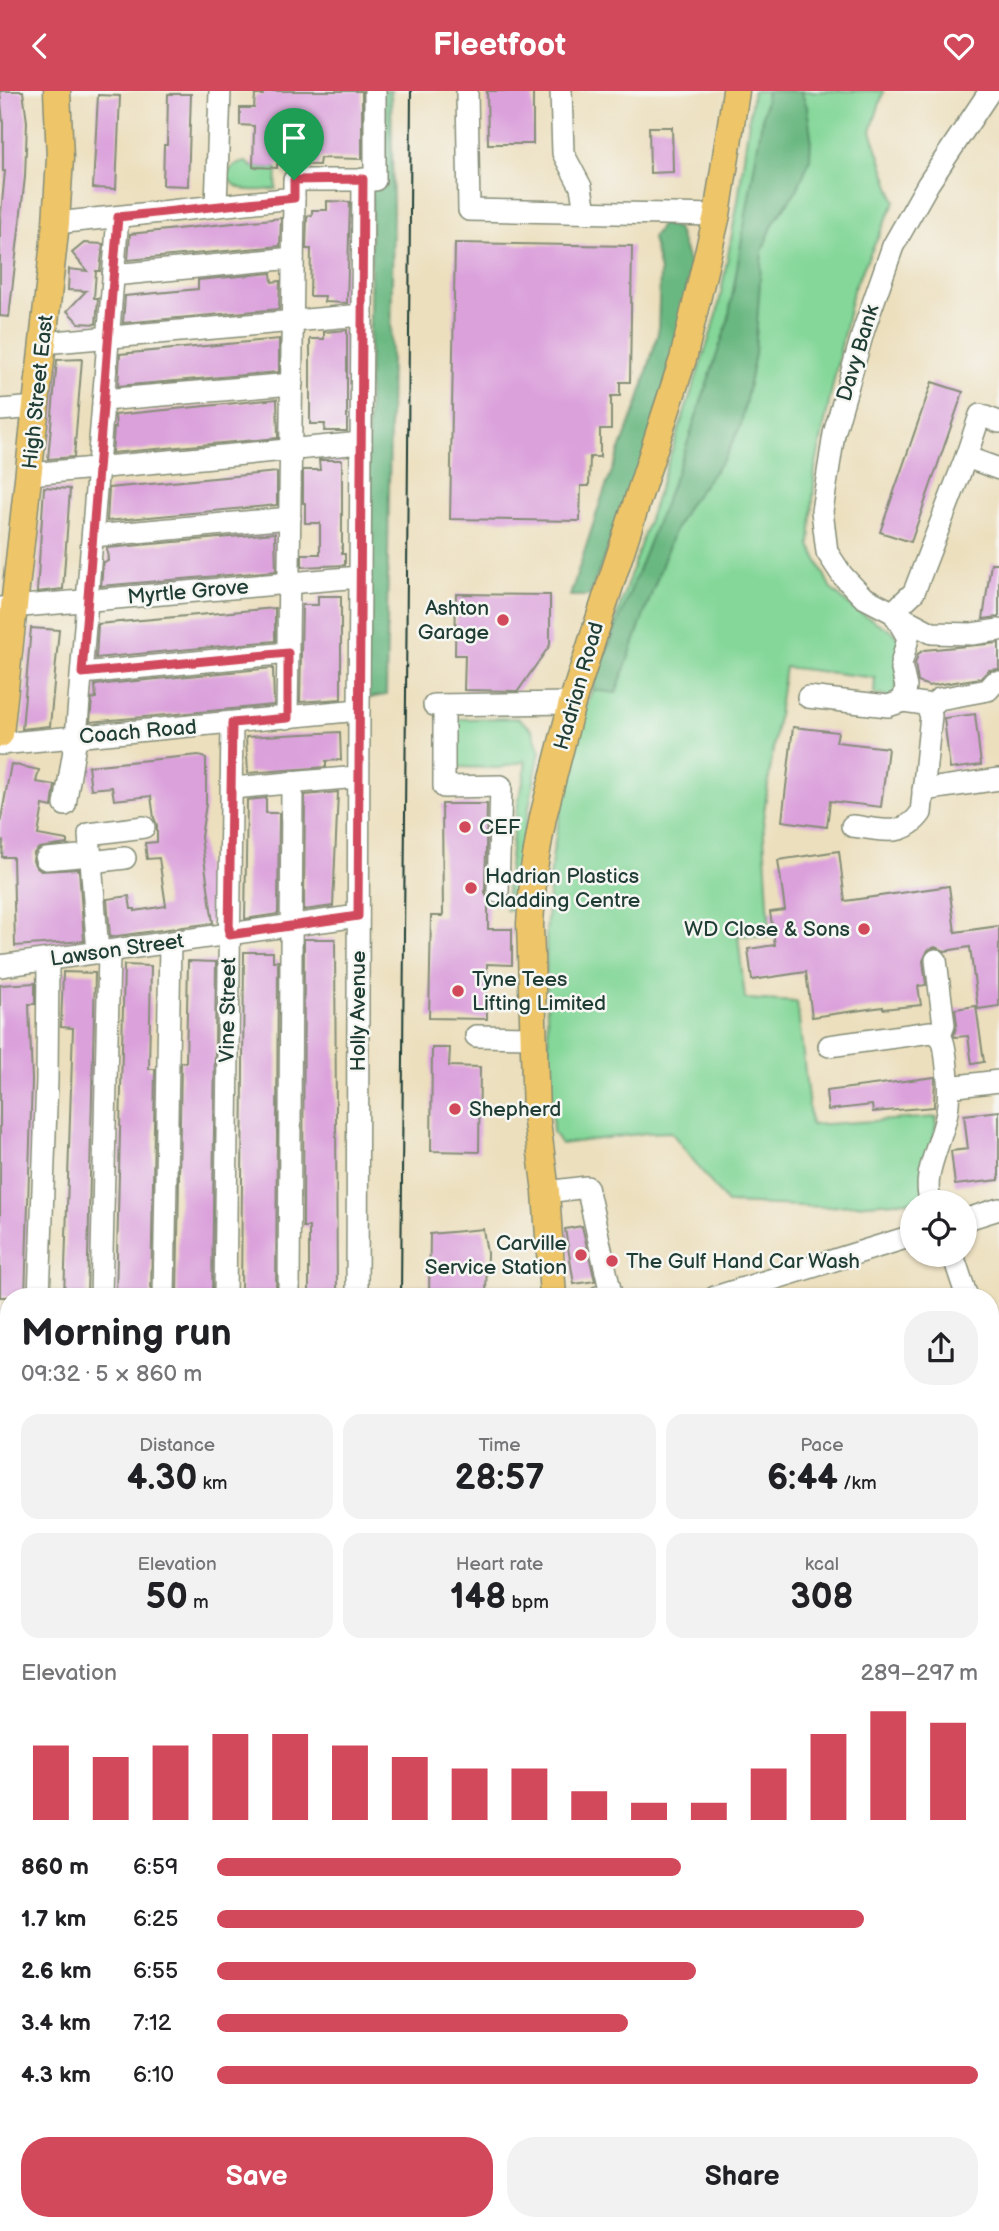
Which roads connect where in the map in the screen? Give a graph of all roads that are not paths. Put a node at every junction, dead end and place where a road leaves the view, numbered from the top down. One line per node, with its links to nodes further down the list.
1 (57, 91): 14 (main road, High Street East)
2 (220, 91): 10 (street)
3 (375, 91): 8 (street)
4 (467, 91): 11 (street)
5 (561, 91): 11 (street)
6 (736, 91): 12 (main road, Hadrian Road)
7 (982, 94): 38 (street, Davy Bank)
8 (363, 179): 9 (street); 17 (street, Holly Avenue)
9 (294, 198): 10 (street); 15 (street)
10 (216, 206): 13 (street)
11 (585, 212): 12 (street)
12 (717, 215): 45 (main road, Hadrian Road)
13 (118, 217): 14 (street); 16 (street)
14 (56, 223): 20 (main road, High Street East)
15 (293, 258): 16 (street); 18 (street)
16 (113, 275): 19 (street)
17 (362, 316): 18 (street); 26 (street, Holly Avenue)
18 (293, 321): 19 (street); 21 (street)
19 (108, 337): 20 (street); 22 (street)
20 (43, 343): 23 (main road, High Street East)
21 (292, 384): 22 (street); 27 (street)
22 (103, 400): 29 (street)
23 (37, 407): 24 (street); 31 (main road, High Street East)
24 (0, 410)
25 (999, 422): 28 (street)
26 (360, 443): 27 (street); 34 (street, Holly Avenue)
27 (291, 449): 29 (street); 32 (street)
28 (966, 457): 30 (street); 38 (street)
29 (98, 468): 31 (street); 33 (street)
30 (999, 469)
31 (30, 474): 37 (main road, High Street East)
32 (290, 518): 33 (street); 35 (street)
33 (93, 536): 36 (street)
34 (360, 577): 35 (street, Myrtle Grove); 47 (street, Holly Avenue)
35 (289, 583): 36 (street, Myrtle Grove); 40 (street)
36 (88, 601): 37 (street, Myrtle Grove); 41 (street)
37 (8, 608): 50 (main road, High Street East)
38 (894, 612): 39 (street, Davy Bank); 44 (street)
39 (999, 630)
40 (288, 653): 41 (street); 48 (street)
41 (82, 673): 51 (street)
42 (999, 682): 46 (street)
43 (808, 697): 44 (street)
44 (903, 701): 46 (street)
45 (572, 703): 64 (street); 75 (main road, Hadrian Road)
46 (928, 709): 57 (street)
47 (359, 710): 48 (street, Coach Road); 53 (street, Holly Avenue)
48 (288, 718): 49 (street, Coach Road)
49 (232, 723): 51 (street, Coach Road); 56 (street, Vine Street)
50 (0, 734)
51 (76, 738): 52 (street, Coach Road); 58 (street)
52 (0, 744)
53 (358, 777): 55 (street); 65 (street, Holly Avenue)
54 (999, 779): 57 (street)
55 (292, 783): 56 (street); 66 (street)
56 (232, 788): 67 (street, Vine Street)
57 (923, 790): 59 (street)
58 (65, 804)
59 (852, 826)
60 (144, 827): 63 (street)
61 (125, 857): 63 (street)
62 (46, 859): 63 (street)
63 (91, 859): 69 (street)
64 (498, 893)
65 (358, 916): 66 (street, Lawson Street); 90 (street, Holly Avenue)
66 (290, 926): 67 (street, Lawson Street); 89 (street)
67 (229, 935): 68 (street, Lawson Street); 88 (street, Vine Street)
68 (170, 943): 69 (street, Lawson Street); 87 (street)
69 (103, 953): 70 (street, Lawson Street); 86 (street)
70 (48, 960): 72 (street, Lawson Street); 85 (street)
71 (936, 960): 74 (street)
72 (0, 967)
73 (476, 1036): 75 (street)
74 (940, 1036): 76 (street); 78 (street)
75 (533, 1037): 80 (main road, Hadrian Road)
76 (829, 1046)
77 (999, 1081): 78 (street)
78 (949, 1087): 79 (street)
79 (927, 1190)
80 (545, 1192): 91 (main road, Hadrian Road); 92 (street)
81 (999, 1209): 82 (street)
82 (977, 1216)
83 (900, 1240): 93 (street)
84 (957, 1267): 94 (street)
85 (39, 1288)
86 (102, 1288)
87 (164, 1288)
88 (225, 1288)
89 (289, 1288)
90 (357, 1288)
91 (552, 1288)
92 (610, 1288)
93 (744, 1288)
94 (964, 1288)

